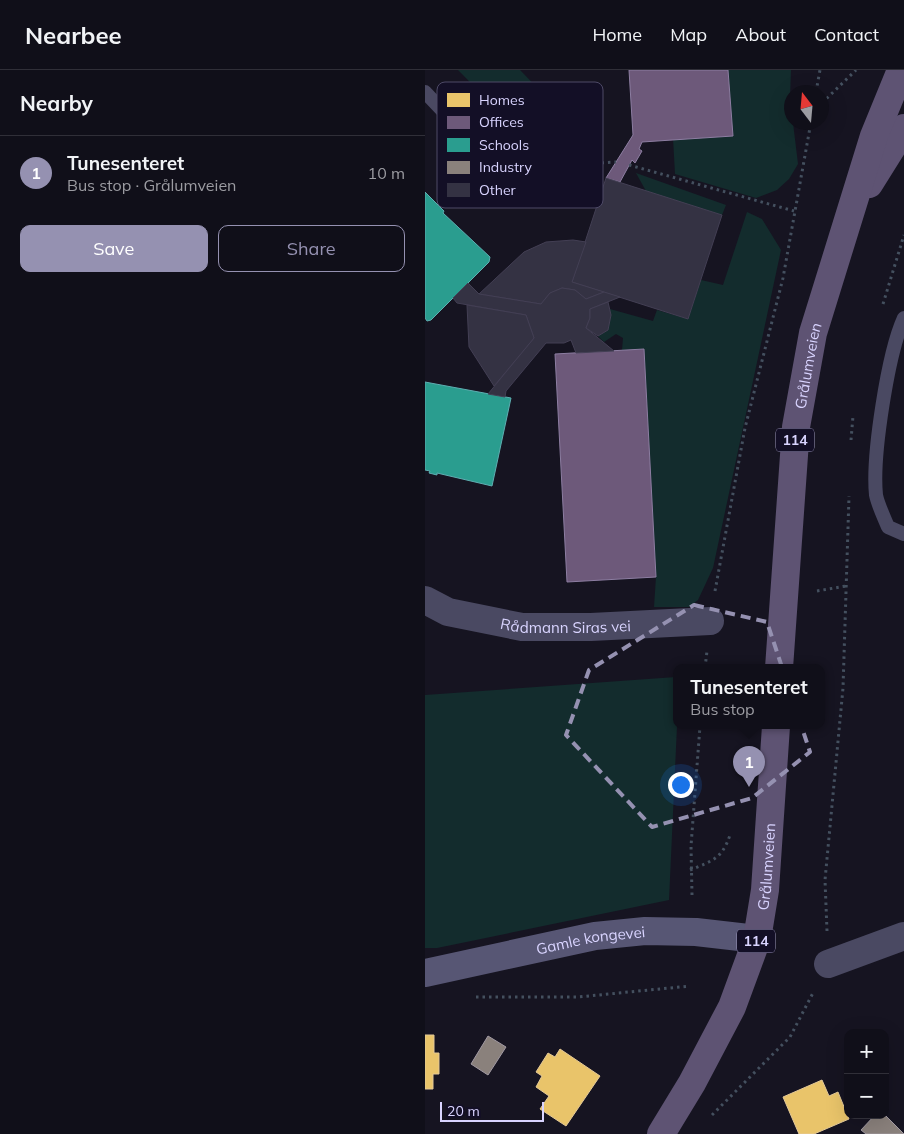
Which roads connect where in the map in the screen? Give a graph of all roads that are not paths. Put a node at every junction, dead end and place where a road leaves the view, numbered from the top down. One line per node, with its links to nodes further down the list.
1 (901, 70): 5 (main road, Grålumveien / 114)
2 (425, 92): 3 (lane)
3 (437, 105)
4 (904, 128): 5 (main road, Grålumveien / 114)
5 (849, 218): 10 (main road, Grålumveien / 114)
6 (904, 318): 7 (lane)
7 (904, 534)
8 (425, 600): 9 (street, Rådmann Siras vei)
9 (710, 621)
10 (779, 664)
11 (776, 729): 13 (main road, Grålumveien / 114)
12 (904, 936): 14 (street)
13 (757, 939): 15 (main road, Gamle kongevei); 16 (main road, Grålumveien / 114)
14 (828, 964)
15 (425, 973)
16 (661, 1134)

